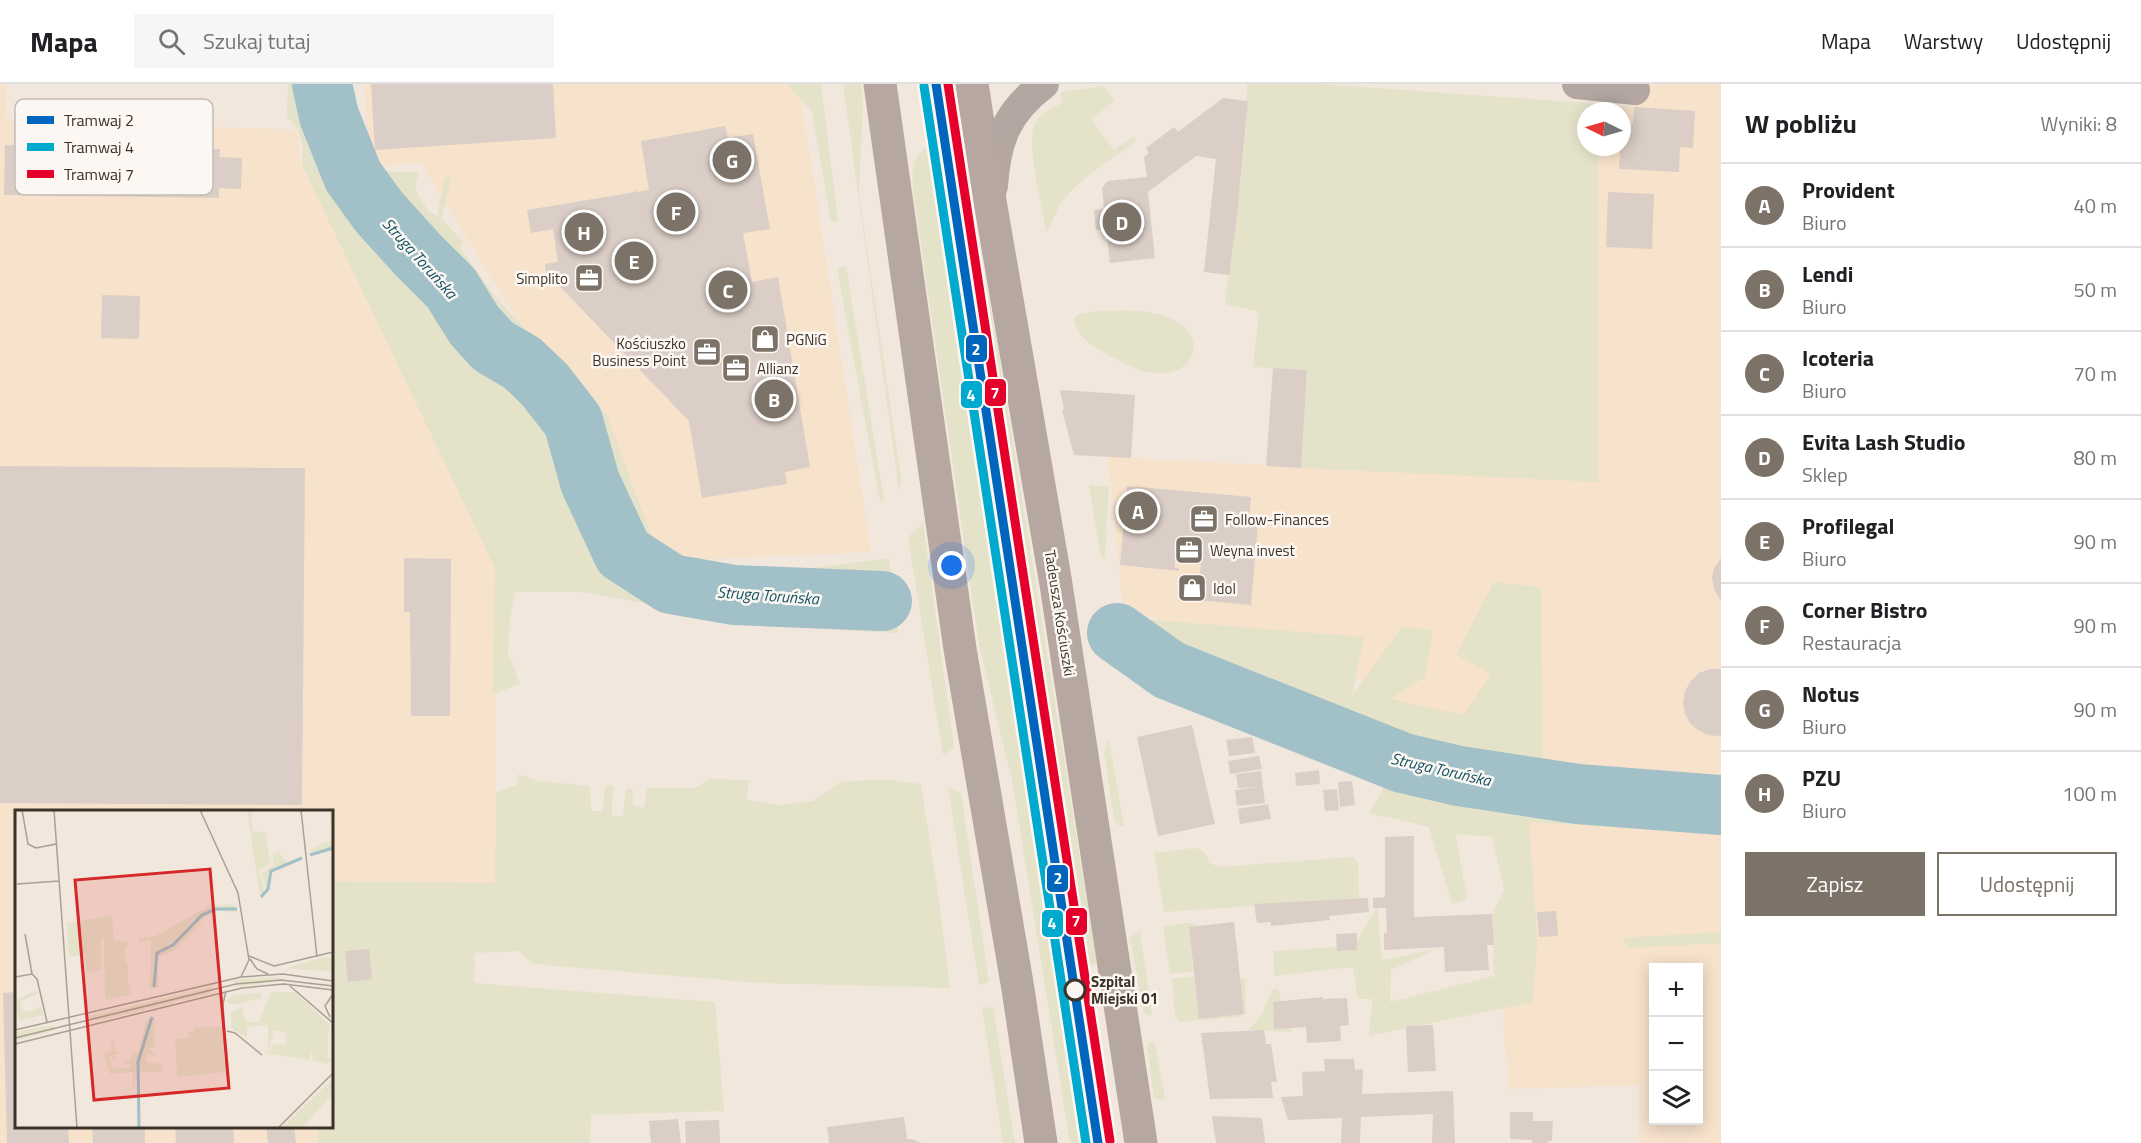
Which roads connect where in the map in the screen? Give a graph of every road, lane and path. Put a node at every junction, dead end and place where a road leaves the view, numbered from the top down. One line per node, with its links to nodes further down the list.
1 (880, 84): 7 (main road)
2 (972, 84): 6 (main road, Tadeusza Kościuszki)
3 (1044, 84): 6 (street)
4 (1577, 84): 5 (street)
5 (1635, 90)
6 (991, 207): 8 (main road, Tadeusza Kościuszki)
7 (1041, 1143)
8 (1141, 1143)

